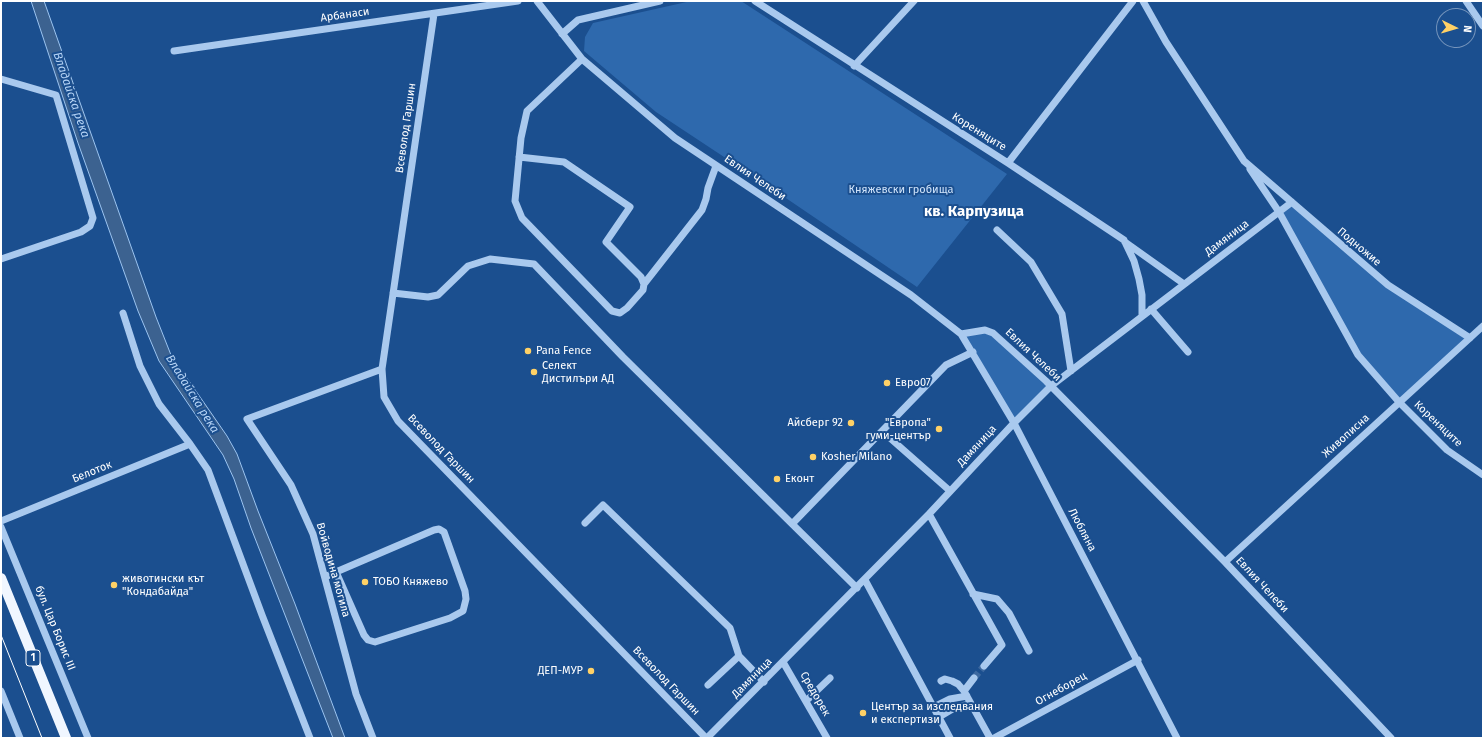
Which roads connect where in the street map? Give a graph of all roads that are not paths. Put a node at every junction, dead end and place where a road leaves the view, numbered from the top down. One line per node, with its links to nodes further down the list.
1 (518, 1): 9 (street, Арбанаси)
2 (537, 1): 11 (street, Евлия Челеби)
3 (660, 1): 11 (street)
4 (755, 1): 14 (street, Кореняците)
5 (914, 1): 14 (street)
6 (1133, 1): 18 (street)
7 (1143, 1): 17 (street, Подножие)
8 (1466, 1): 10 (street)
9 (434, 14): 12 (street, Арбанаси); 27 (street, Всеволод Гаршин)
10 (1483, 26)
11 (562, 34): 13 (street, Евлия Челеби)
12 (174, 51)
13 (582, 59): 16 (street); 19 (street, Евлия Челеби)
14 (854, 66): 18 (street, Кореняците)
15 (1, 79): 24 (street)
16 (520, 157): 25 (street); 25 (street)
17 (1244, 160): 20 (street, Подножие); 21 (street, Подножие)
18 (1008, 163): 23 (street, Кореняците)
19 (716, 166): 25 (street); 32 (street, Евлия Челеби)
20 (1292, 202): 21 (street, Дамяница); 33 (street, Подножие)
21 (1279, 212): 26 (street, Дамяница); 39 (street, Подножие)
22 (997, 230): 37 (street)
23 (1124, 240): 26 (street, Кореняците); 30 (street)
24 (1, 259)
25 (644, 284)
26 (1184, 284): 28 (street, Дамяница)
27 (393, 293): 36 (street, Всеволод Гаршин); 48 (street)
28 (1151, 309): 30 (street, Дамяница); 35 (street)
29 (123, 313): 42 (street)
30 (1142, 316): 37 (street, Дамяница)
31 (1483, 326): 33 (street, Живописна)
32 (961, 334): 34 (street, Любляна); 38 (street, Евлия Челеби)
33 (1470, 338): 39 (street, Живописна)
34 (973, 352): 40 (street, Любляна); 41 (street)
35 (1188, 352)
36 (382, 369): 52 (street, Войводина могила); 78 (street, Всеволод Гаршин)
37 (1071, 370): 38 (street, Дамяница)
38 (1051, 386): 40 (street, Дамяница); 50 (street, Евлия Челеби)
39 (1399, 402): 43 (street, Кореняците); 50 (street, Живописна)
40 (1014, 423): 44 (street, Дамяница); 59 (street, Любляна)
41 (882, 430): 44 (street); 48 (street)
42 (190, 444): 46 (street, Белоток); 76 (street)
43 (1483, 475)
44 (950, 491): 45 (street, Дамяница)
45 (929, 514): 54 (street, Дамяница); 56 (street)
46 (1, 521)
47 (585, 523): 58 (street)
48 (793, 523): 55 (street)
49 (1, 527): 75 (street, бул. Цар Борис III)
50 (1224, 562): 84 (street, Евлия Челеби)
51 (336, 572): 51 (street); 52 (street)
52 (325, 577): 77 (street, Войводина могила)
53 (1, 578): 74 (main road, 1)
54 (865, 580): 55 (street, Дамяница); 71 (street)
55 (857, 588): 60 (street, Дамяница)
56 (973, 594): 57 (street); 61 (street)
57 (1029, 651)
58 (739, 656): 65 (street); 66 (street)
59 (1138, 660): 82 (street, Огнеборец); 83 (street, Любляна)
60 (784, 662): 65 (street, Дамяница); 69 (street, Средорек)
61 (984, 666)
62 (830, 678): 69 (street)
63 (974, 678): 68 (street)
64 (941, 681): 68 (street)
65 (764, 682): 78 (street, Дамяница)
66 (708, 685)
67 (1, 691): 73 (street)
68 (965, 694): 70 (street); 71 (street)
69 (806, 701): 79 (street, Средорек)
70 (972, 704): 72 (street); 81 (street)
71 (934, 708): 72 (street)
72 (939, 717): 80 (street)
73 (20, 738)
74 (66, 738)
75 (88, 738)
76 (310, 738)
77 (372, 738)
78 (707, 738)
79 (827, 738)
80 (950, 738)
81 (990, 738)
82 (994, 738)
83 (1178, 738)
84 (1391, 738)

